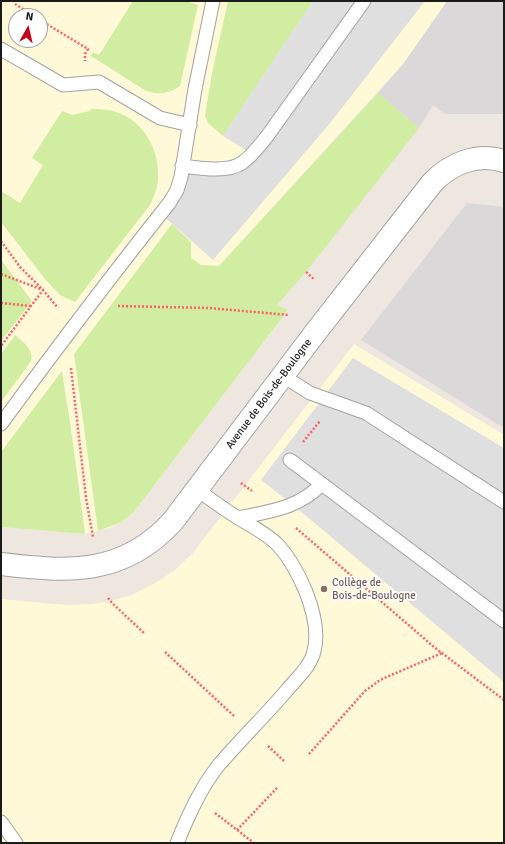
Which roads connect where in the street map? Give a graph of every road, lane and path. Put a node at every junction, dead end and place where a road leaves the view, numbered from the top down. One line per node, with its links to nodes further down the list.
1 (213, 1): 8 (lane)
2 (364, 1): 10 (lane)
3 (15, 4): 4 (path)
4 (21, 8)
5 (48, 25): 7 (path)
6 (1, 49): 8 (lane)
7 (85, 54)
8 (190, 125): 10 (lane)
9 (504, 161): 23 (street, Avenue de Bois-de-Boulogne)
10 (182, 166): 25 (lane)
11 (1, 241): 15 (path)
12 (306, 272): 14 (path)
13 (1, 274): 15 (path)
14 (315, 280)
15 (43, 290): 17 (path); 19 (path)
16 (1, 303): 17 (path)
17 (31, 306): 21 (path)
18 (111, 306): 20 (path)
19 (62, 313)
20 (289, 315)
21 (1, 346)
22 (70, 361): 32 (path)
23 (283, 376): 24 (lane); 28 (street, Avenue de Bois-de-Boulogne)
24 (334, 402): 26 (path); 29 (lane)
25 (1, 424)
26 (290, 460): 27 (lane)
27 (322, 484): 30 (lane); 35 (lane)
28 (196, 489): 30 (lane); 33 (street, Avenue de Bois-de-Boulogne)
29 (504, 502)
30 (238, 518): 49 (lane)
31 (295, 527): 38 (path)
32 (92, 537)
33 (1, 564)
34 (108, 598): 36 (path)
35 (504, 621)
36 (145, 634)
37 (165, 652): 40 (path)
38 (442, 653): 39 (path); 42 (path)
39 (504, 700)
40 (236, 718)
41 (267, 745): 43 (path)
42 (309, 754)
43 (284, 760)
44 (277, 788): 47 (path)
45 (214, 812): 47 (path)
46 (1, 822): 48 (lane)
47 (237, 830): 50 (path)
48 (16, 843)
49 (177, 843)
50 (254, 843)

